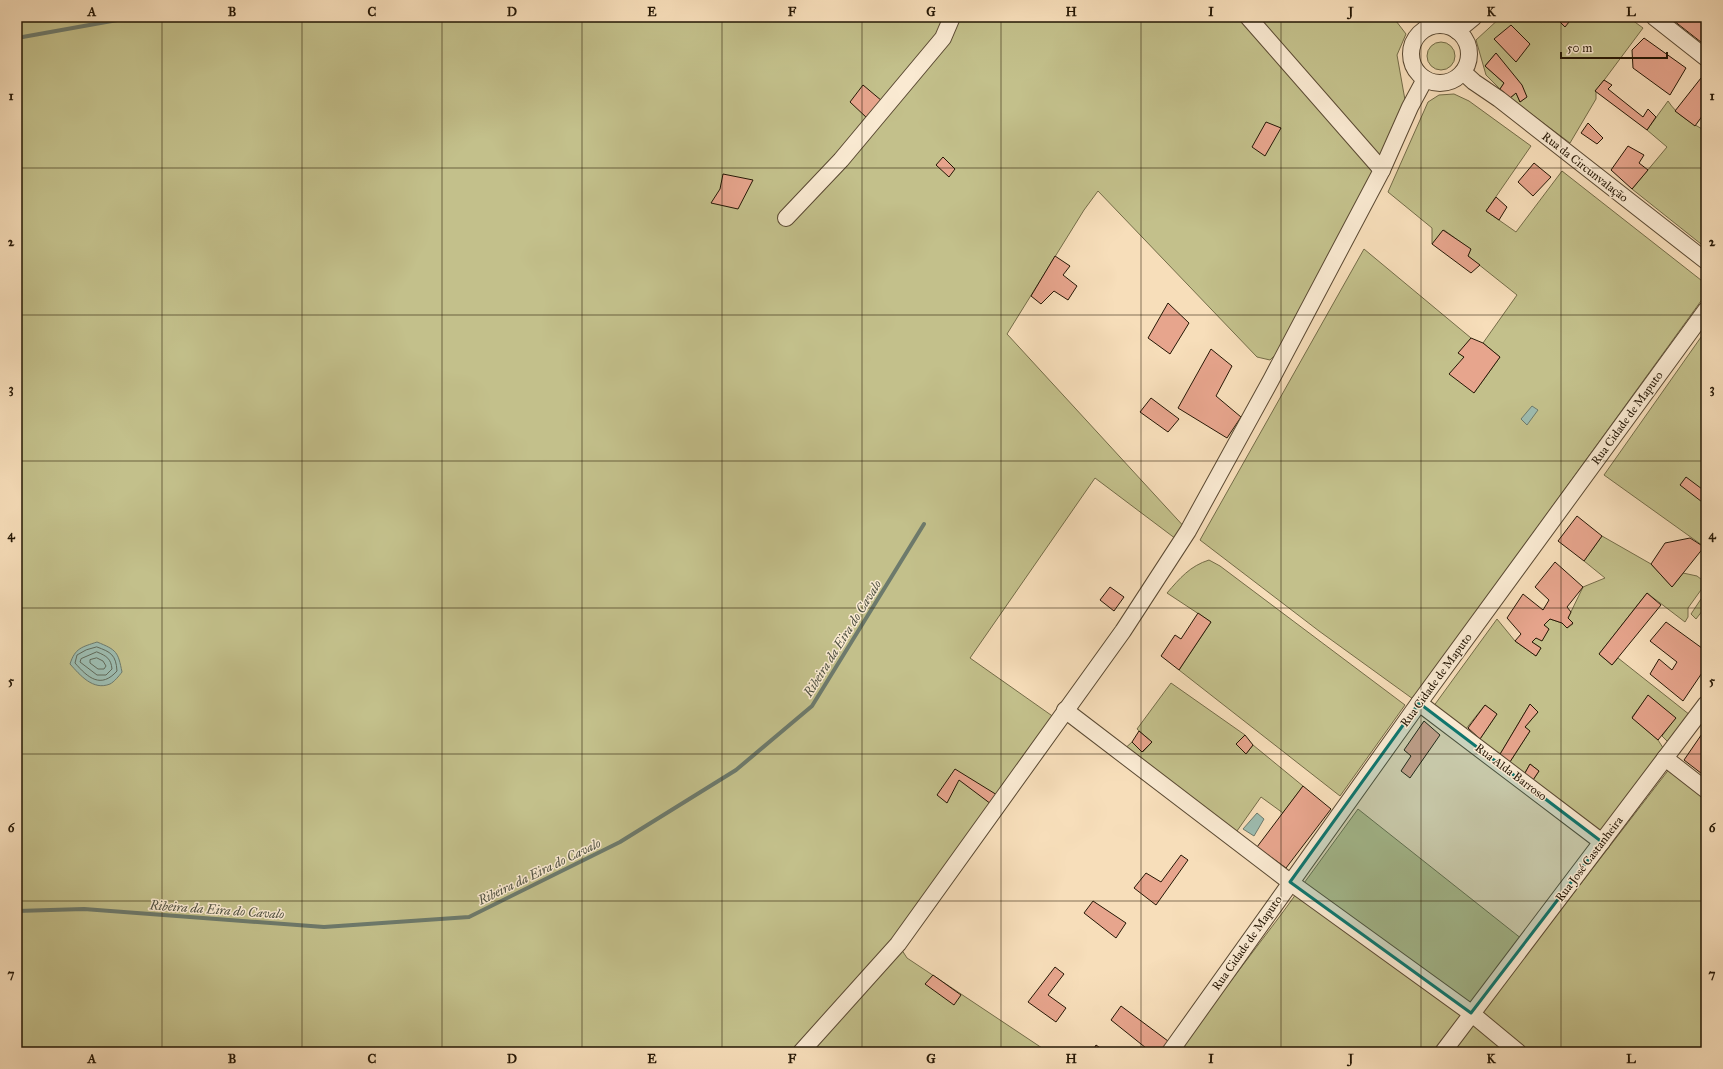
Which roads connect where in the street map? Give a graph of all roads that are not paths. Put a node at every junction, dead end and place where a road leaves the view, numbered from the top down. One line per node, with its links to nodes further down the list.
1 (952, 17): 10 (street)
2 (1248, 17): 9 (street)
3 (1474, 17): 5 (street)
4 (1654, 17): 6 (street)
5 (1457, 31): 7 (street); 8 (street)
6 (1706, 58)
7 (1463, 72): 8 (street); 11 (street, Rua da Circunvalação)
8 (1425, 80): 9 (street)
9 (1382, 170): 15 (street)
10 (786, 218)
11 (1706, 262)
12 (1706, 310): 13 (street, Rua Cidade de Maputo)
13 (1419, 703): 18 (street, Rua Alda Barroso); 19 (street, Rua Cidade de Maputo)
14 (1706, 704): 16 (street, Rua José Castanheira)
15 (1065, 710): 19 (street); 21 (street)
16 (1665, 758): 17 (street); 18 (street, Rua José Castanheira)
17 (1706, 790)
18 (1602, 842): 20 (street, Rua José Castanheira)
19 (1290, 882): 20 (street); 22 (street, Rua Cidade de Maputo)
20 (1471, 1013): 23 (street, Rua José Castanheira); 24 (street)
21 (801, 1052)
22 (1170, 1052)
23 (1443, 1052)
24 (1518, 1052)

